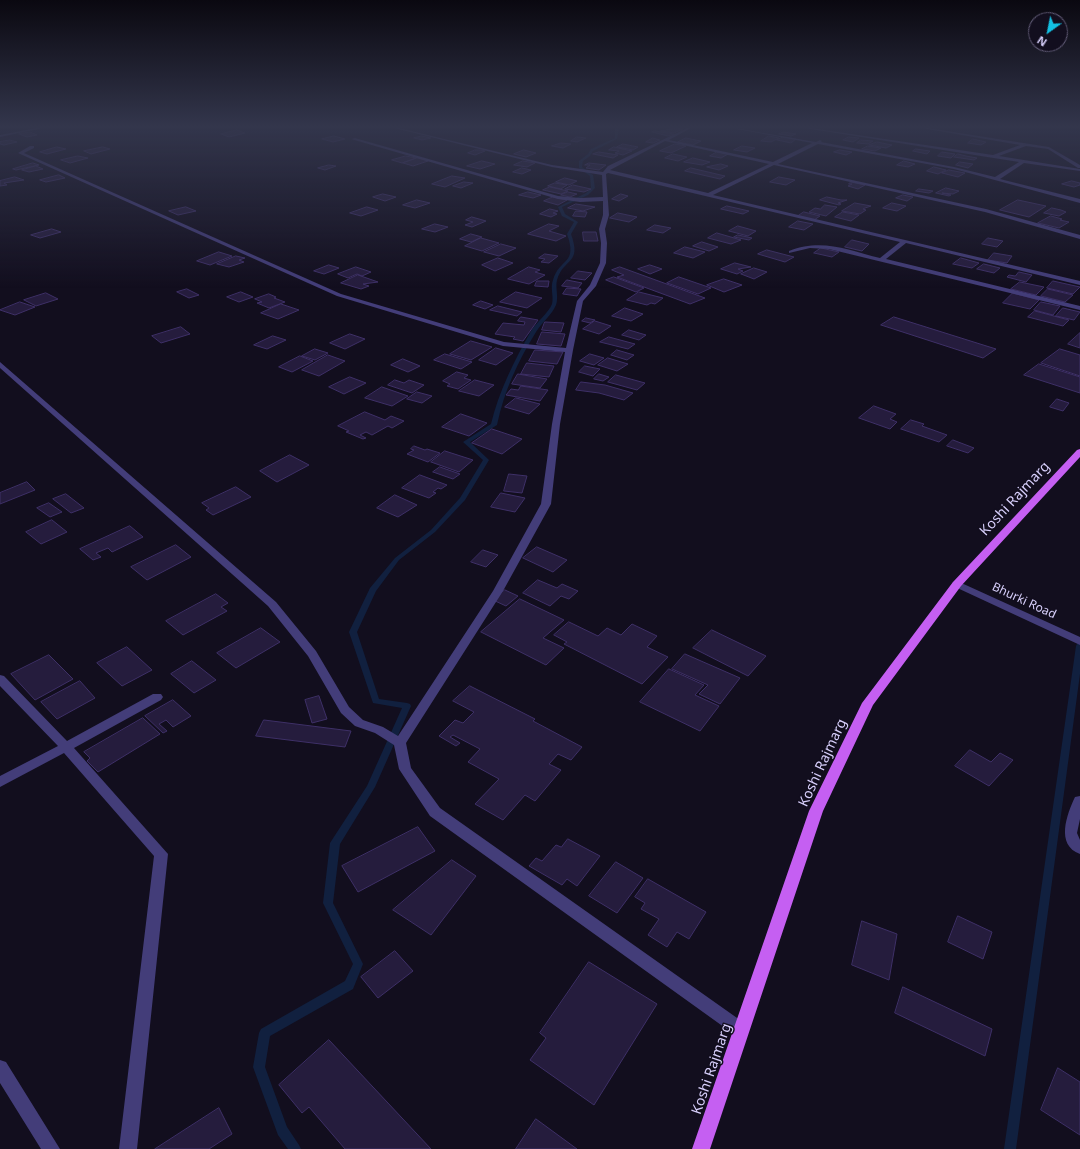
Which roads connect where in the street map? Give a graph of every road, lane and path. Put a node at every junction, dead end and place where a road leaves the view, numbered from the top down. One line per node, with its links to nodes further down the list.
1 (84, 182): 17 (street)
2 (501, 182): 9 (street)
3 (605, 182): 9 (street)
4 (645, 182): 8 (street)
5 (737, 182): 8 (street)
6 (854, 182): 11 (street)
7 (1006, 182): 10 (street)
8 (708, 195): 12 (street)
9 (604, 198): 17 (street)
10 (1080, 201)
11 (1080, 237)
12 (904, 242): 14 (street); 15 (street)
13 (791, 252): 14 (street)
14 (882, 260): 16 (street)
15 (1080, 283)
16 (1080, 308)
17 (569, 350): 24 (street)
18 (0, 364): 24 (street)
19 (1080, 452): 20 (main road, Koshi Rajmarg)
20 (957, 584): 21 (street, Bhurki Road); 29 (main road, Koshi Rajmarg)
21 (1080, 641)
22 (0, 679): 25 (street)
23 (157, 697): 25 (street)
24 (398, 740): 29 (street)
25 (66, 747): 26 (street); 32 (street)
26 (0, 782)
27 (1080, 801): 28 (street)
28 (1080, 848)
29 (741, 1030): 33 (main road, Koshi Rajmarg)
30 (0, 1068): 31 (street)
31 (51, 1149)
32 (128, 1149)
33 (701, 1149)

